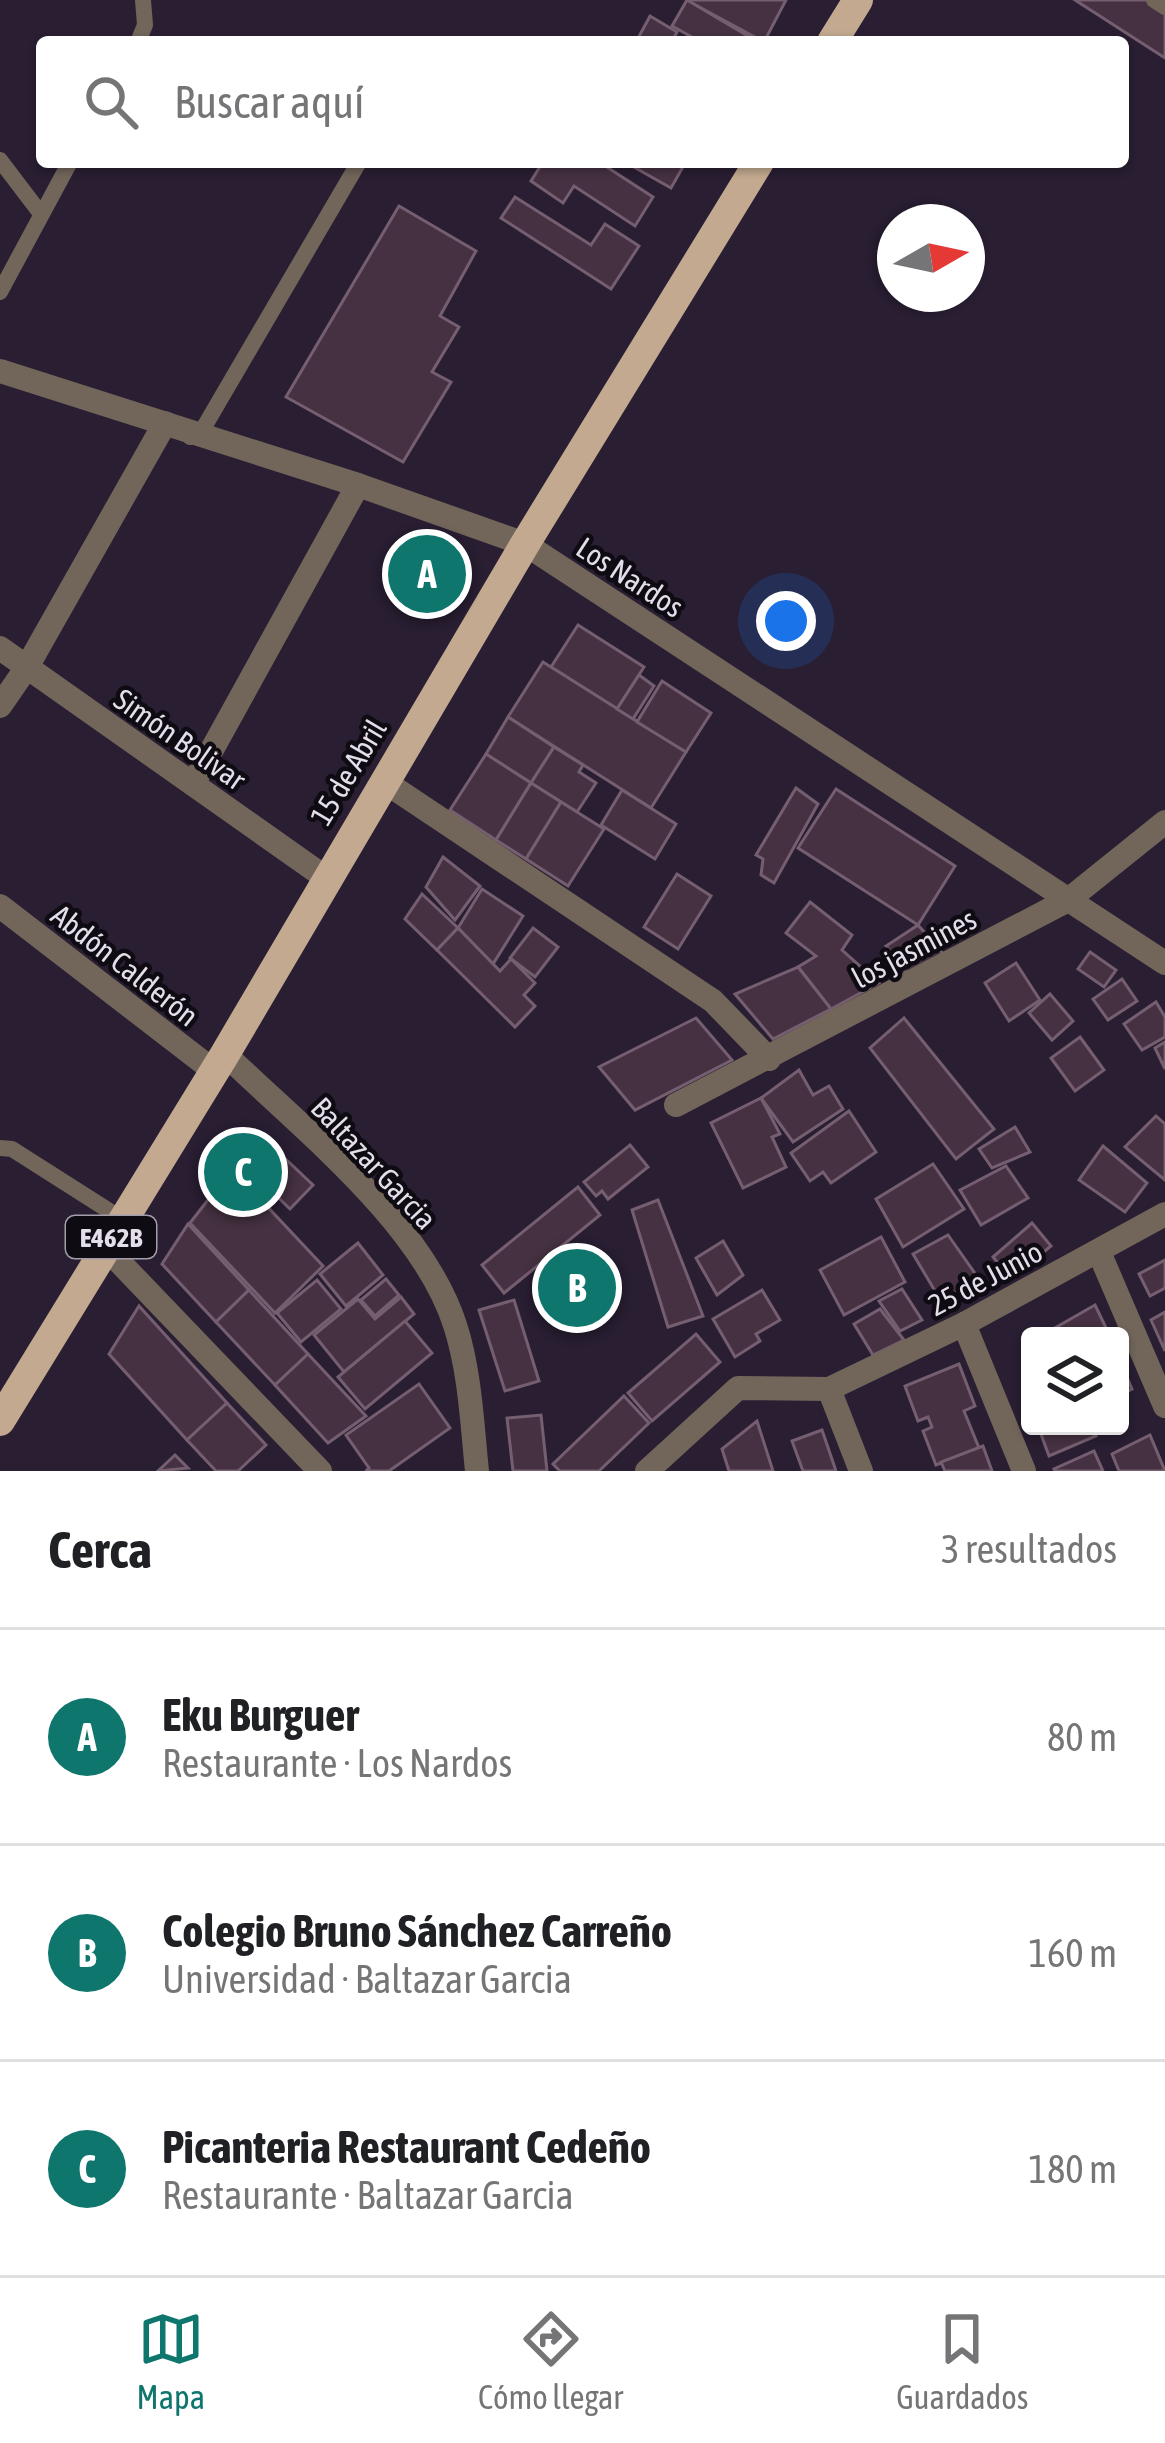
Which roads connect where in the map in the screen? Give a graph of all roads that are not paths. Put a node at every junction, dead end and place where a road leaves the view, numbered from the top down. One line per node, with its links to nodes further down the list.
1 (143, 0): 5 (lane)
2 (858, 0): 6 (main road)
3 (1154, 0): 4 (lane)
4 (1165, 7)
5 (141, 36)
6 (836, 36)
7 (0, 160): 11 (lane)
8 (67, 168): 11 (lane)
9 (354, 168): 14 (lane)
10 (755, 168): 16 (main road, 15 de Abril / E462B)
11 (41, 214): 12 (lane)
12 (0, 292)
13 (0, 371): 14 (street, Los Nardos)
14 (183, 432): 15 (street, Los Nardos); 18 (street)
15 (358, 484): 16 (street, Los Nardos); 21 (street)
16 (525, 544): 20 (main road, 15 de Abril / E462B); 24 (street, Los Nardos)
17 (0, 648): 18 (street, Simón Bolivar)
18 (27, 667): 19 (street); 21 (street, Simón Bolivar)
19 (0, 706)
20 (385, 782): 23 (main road, 15 de Abril / E462B); 27 (street)
21 (193, 784): 23 (street, Simón Bolivar)
22 (1165, 822): 24 (street, los jasmines)
23 (326, 878): 28 (main road, 15 de Abril / E462B)
24 (1068, 900): 26 (street, Los Nardos); 27 (street, los jasmines)
25 (0, 905): 28 (street, Abdón Calderón)
26 (1165, 963)
27 (770, 1059): 29 (street, los jasmines)
28 (219, 1062): 32 (main road, 15 de Abril / E462B); 40 (street, Baltazar Garcia)
29 (676, 1105)
30 (0, 1148): 32 (lane)
31 (1165, 1214): 34 (street, 25 de Junio)
32 (122, 1219): 33 (main road, 15 de Abril / E462B)
33 (105, 1247): 38 (main road, 15 de Abril / E462B); 39 (street)
34 (1099, 1252): 35 (street, 25 de Junio); 37 (street)
35 (964, 1324): 36 (street, 25 de Junio); 43 (street)
36 (829, 1389): 41 (street); 42 (street)
37 (1165, 1406)
38 (0, 1421)
39 (320, 1471)
40 (477, 1471)
41 (647, 1471)
42 (860, 1471)
43 (1024, 1471)

